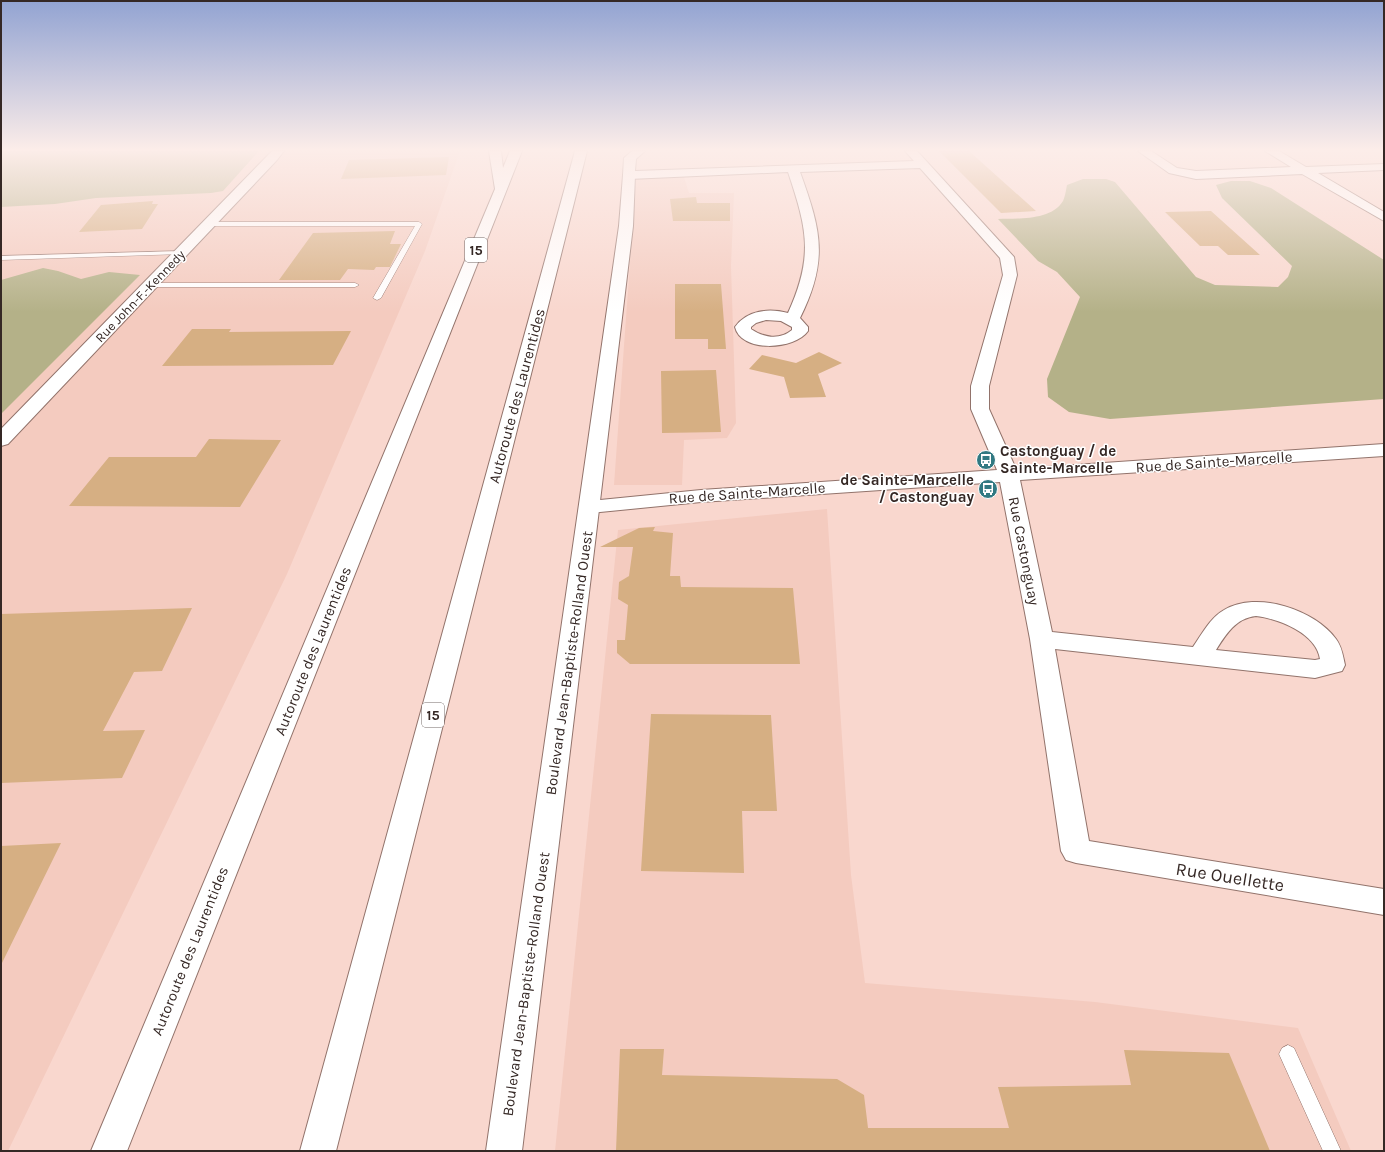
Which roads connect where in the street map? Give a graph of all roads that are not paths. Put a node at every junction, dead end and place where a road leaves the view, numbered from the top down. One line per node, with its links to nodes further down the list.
1 (228, 205): 9 (main road, Rue John-F.-Kennedy)
2 (493, 205): 25 (main road, Autoroute des Laurentides / 15)
3 (566, 205): 26 (main road, Autoroute des Laurentides / 15)
4 (627, 205): 19 (main road, Boulevard Jean-Baptiste-Rolland Ouest)
5 (805, 205): 15 (main road)
6 (959, 205): 18 (main road, Rue Castonguay)
7 (1363, 205): 8 (main road)
8 (1384, 217)
9 (210, 224): 10 (main road, Rue John-F.-Kennedy); 14 (lane)
10 (182, 252): 11 (lane); 12 (main road, Rue John-F.-Kennedy)
11 (1, 258)
12 (150, 285): 13 (lane); 16 (main road, Rue John-F.-Kennedy)
13 (355, 285)
14 (377, 298)
15 (792, 320)
16 (1, 440)
17 (1384, 450): 18 (main road, Rue de Sainte-Marcelle)
18 (1009, 476): 19 (main road, Rue de Sainte-Marcelle); 20 (main road, Rue Castonguay)
19 (590, 507): 27 (main road, Boulevard Jean-Baptiste-Rolland Ouest)
20 (1042, 640): 21 (main road); 22 (main road, Rue Castonguay)
21 (1200, 656): 21 (main road)
22 (1076, 851): 23 (main road, Rue Ouellette)
23 (1384, 902)
24 (1288, 1054): 28 (lane)
25 (109, 1151)
26 (318, 1151)
27 (504, 1151)
28 (1332, 1151)

